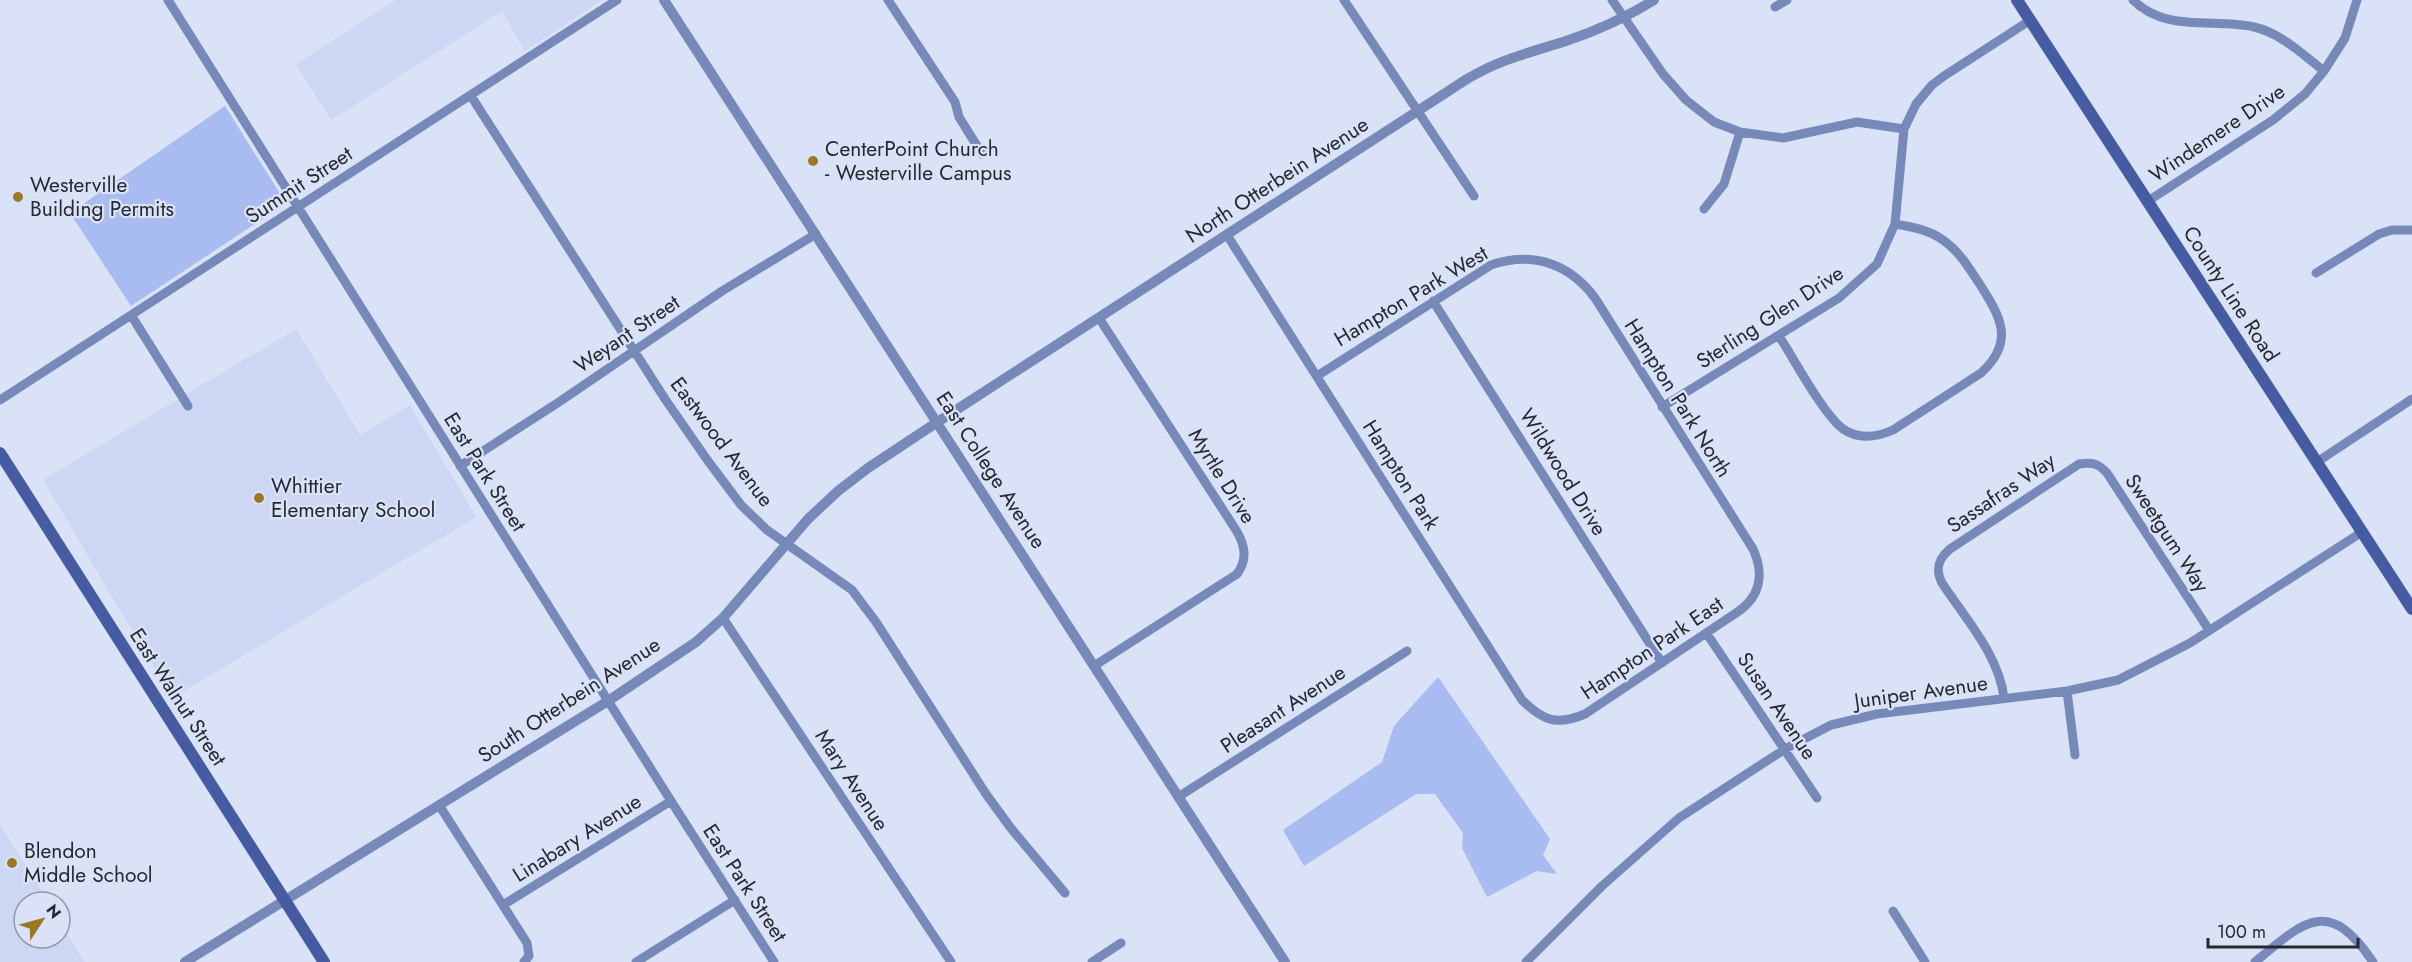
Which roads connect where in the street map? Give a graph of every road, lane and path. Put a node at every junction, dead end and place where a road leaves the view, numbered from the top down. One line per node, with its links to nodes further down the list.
1 (168, 0): 23 (street, East Park Street)
2 (617, 0): 16 (street, Summit Street)
3 (664, 0): 27 (street, East College Avenue)
4 (888, 0): 20 (street)
5 (1344, 0): 17 (street)
6 (1612, 0): 13 (street)
7 (1654, 0): 13 (street, North Otterbein Avenue)
8 (1786, 0): 12 (street)
9 (2017, 0): 14 (main road, County Line Road)
10 (2133, 0): 15 (street)
11 (2357, 0): 15 (street, Windemere Drive)
12 (1775, 7)
13 (1624, 17): 17 (street, North Otterbein Avenue); 19 (street)
14 (2029, 21): 18 (street, Sterling Glen Drive); 22 (main road, County Line Road)
15 (2324, 71): 22 (street, Windemere Drive)
16 (471, 96): 23 (street, Summit Street); 35 (street, Eastwood Avenue)
17 (1417, 113): 21 (street); 28 (street, North Otterbein Avenue)
18 (1904, 129): 19 (street); 25 (street, Sterling Glen Drive)
19 (1740, 132): 24 (street)
20 (982, 154)
21 (1474, 196)
22 (2148, 201): 44 (main road, County Line Road)
23 (297, 207): 32 (street, Summit Street); 45 (street, East Park Street)
24 (1704, 209)
25 (1895, 224): 34 (street, Sterling Glen Drive); 34 (street)
26 (2412, 230): 30 (street)
27 (816, 234): 35 (street, Weyant Street); 41 (street, East College Avenue)
28 (1227, 235): 33 (street, North Otterbein Avenue); 36 (street, Hampton Park)
29 (1528, 258): 31 (street, Hampton Park West); 40 (street, Hampton Park North)
30 (2316, 273)
31 (1433, 301): 36 (street, Hampton Park West); 54 (street, Wildwood Drive)
32 (131, 315): 38 (street, Summit Street); 39 (street)
33 (1099, 318): 41 (street, North Otterbein Avenue); 55 (street, Myrtle Drive)
34 (1779, 336): 40 (street, Sterling Glen Drive)
35 (634, 351): 45 (street, Weyant Street); 47 (street, Eastwood Avenue)
36 (1317, 375): 59 (street, Hampton Park)
37 (2412, 399): 44 (street)
38 (0, 400)
39 (188, 406)
40 (1662, 408): 48 (street, Hampton Park North)
41 (936, 423): 47 (street, South Otterbein Avenue); 55 (street, East College Avenue)
42 (0, 453): 67 (main road, East Walnut Street)
43 (2090, 462): 51 (street, Sweetgum Way); 57 (street, Sassafras Way)
44 (2317, 462): 46 (main road, County Line Road)
45 (460, 466): 58 (street, East Park Street)
46 (2362, 532): 49 (main road, County Line Road); 51 (street, Juniper Avenue)
47 (786, 545): 50 (street, South Otterbein Avenue); 66 (street, Eastwood Avenue)
48 (1757, 590): 52 (street, Hampton Park East)
49 (2412, 609)
50 (723, 618): 58 (street, South Otterbein Avenue); 77 (street, Mary Avenue)
51 (2209, 630): 56 (street, Juniper Avenue)
52 (1707, 634): 54 (street, Hampton Park East); 60 (street, Susan Avenue)
53 (1407, 651): 62 (street, Pleasant Avenue)
54 (1662, 663): 59 (street, Hampton Park East)
55 (1094, 666): 62 (street, East College Avenue)
56 (2067, 691): 57 (street, Juniper Avenue); 61 (street)
57 (2004, 698): 60 (street, Juniper Avenue)
58 (608, 701): 64 (street, East Park Street); 65 (street, South Otterbein Avenue)
59 (1556, 721)
60 (1785, 749): 63 (street, Susan Avenue); 80 (street, Juniper Avenue)
61 (2075, 755)
62 (1178, 797): 79 (street, East College Avenue)
63 (1817, 798)
64 (671, 801): 68 (street, East Park Street); 69 (street, Linabary Avenue)
65 (440, 805): 67 (street, South Otterbein Avenue); 69 (street)
66 (1065, 893)
67 (285, 900): 73 (street, South Otterbein Avenue); 74 (main road, East Walnut Street)
68 (735, 900): 75 (street); 76 (street, East Park Street)
69 (503, 905): 72 (street)
70 (1893, 911): 81 (street)
71 (1121, 943): 78 (street)
72 (527, 959)
73 (185, 962)
74 (324, 962)
75 (636, 962)
76 (774, 962)
77 (951, 962)
78 (1092, 962)
79 (1285, 962)
80 (1526, 962)
81 (1925, 962)
82 (2255, 962): 83 (street)
83 (2373, 962)

